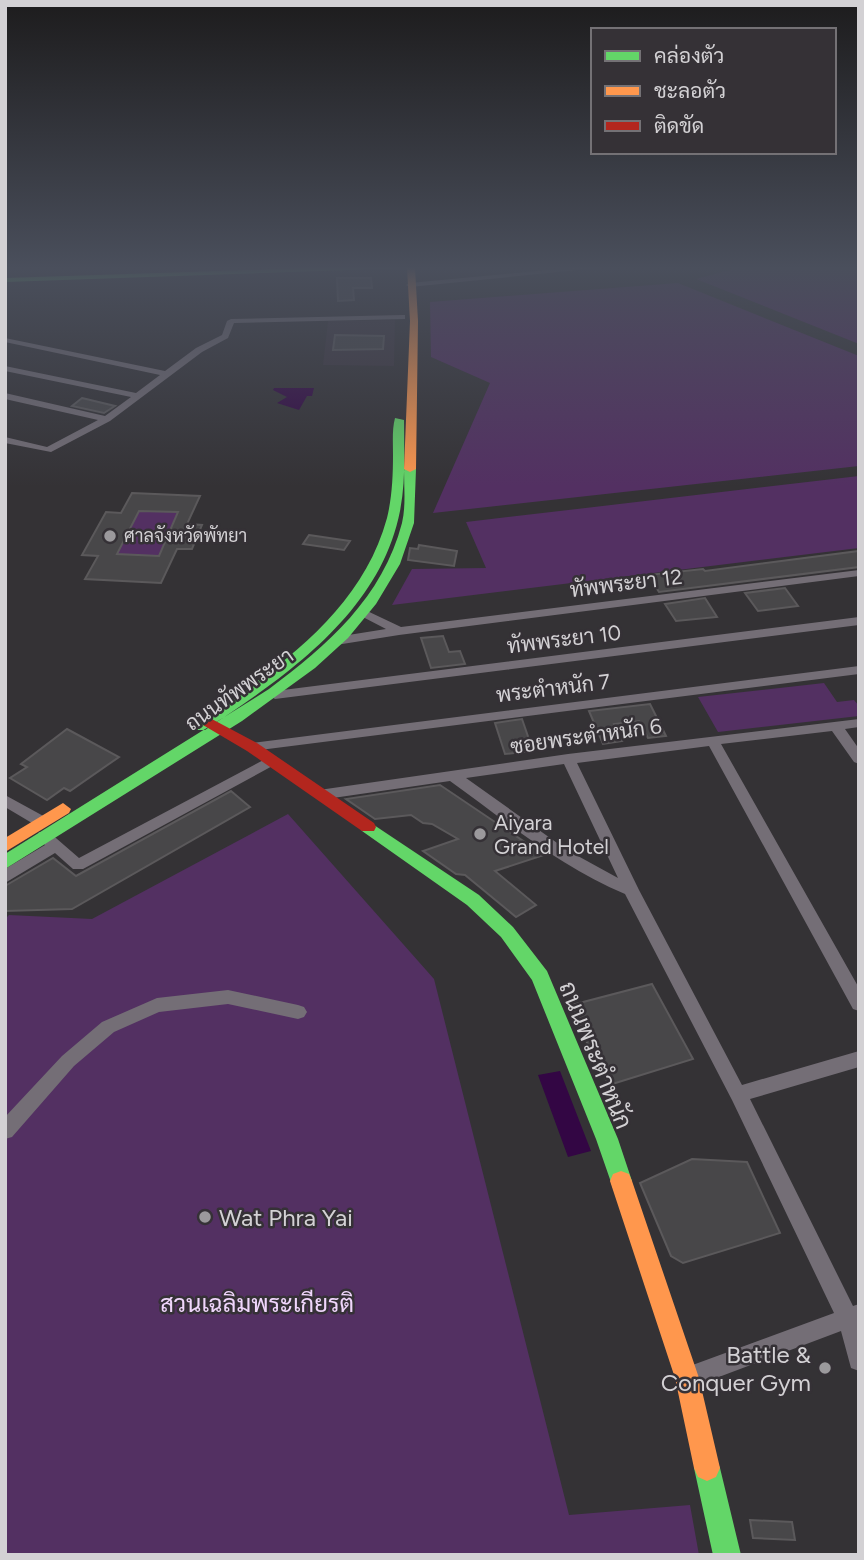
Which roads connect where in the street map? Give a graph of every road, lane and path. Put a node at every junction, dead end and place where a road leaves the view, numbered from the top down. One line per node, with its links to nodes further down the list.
1 (9, 341): 6 (street)
2 (216, 341): 6 (street)
3 (403, 341): 11 (main road, ถนนทัพพระยา)
4 (413, 341): 11 (main road, ถนนทัพพระยา)
5 (5, 368): 8 (street)
6 (167, 374): 8 (street)
7 (5, 396): 9 (street)
8 (139, 396): 9 (street)
9 (107, 419): 10 (street)
10 (5, 440)
11 (405, 448): 12 (main road, ถนนทัพพระยา)
12 (384, 563): 14 (main road, ถนนทัพพระยา); 19 (main road, ถนนทัพพระยา)
13 (859, 573): 16 (street, ทัพพระยา 12)
14 (363, 613): 16 (street); 17 (main road, ถนนทัพพระยา)
15 (859, 621): 21 (street, ทัพพระยา 10)
16 (399, 631): 17 (street, ทัพพระยา 12)
17 (336, 641): 20 (main road, ถนนทัพพระยา)
18 (859, 670): 26 (street, พระตำหนัก 7)
19 (277, 675): 20 (main road); 23 (main road, ถนนทัพพระยา)
20 (293, 681): 21 (main road, ถนนทัพพระยา)
21 (275, 695): 23 (main road, ถนนทัพพระยา)
22 (859, 723): 24 (street, ซอยพระตำหนัก 6)
23 (215, 726): 26 (main road, ถนนพระตำหนัก); 33 (main road, ถนนทัพพระยา)
24 (836, 726): 25 (street, ซอยพระตำหนัก 6); 28 (street)
25 (712, 740): 27 (street, ซอยพระตำหนัก 6); 38 (street)
26 (252, 747): 29 (main road, ถนนพระตำหนัก)
27 (568, 759): 30 (street, ซอยพระตำหนัก 6); 37 (street)
28 (859, 759)
29 (271, 761): 31 (main road, ถนนพระตำหนัก); 33 (street)
30 (453, 775): 31 (street, ซอยพระตำหนัก 6); 37 (street)
31 (319, 795): 45 (main road, ถนนพระตำหนัก)
32 (5, 800): 33 (street)
33 (47, 835): 34 (main road, ถนนทัพพระยา); 35 (main road, ถนนทัพพระยา); 36 (street)
34 (5, 846)
35 (5, 863)
36 (5, 877)
37 (631, 890): 41 (street)
38 (859, 1004)
39 (298, 1012): 42 (street)
40 (859, 1059): 41 (street)
41 (738, 1094): 43 (street)
42 (5, 1131)
43 (853, 1316): 44 (street); 45 (street)
44 (859, 1360)
45 (687, 1378): 46 (main road, ถนนพระตำหนัก)
46 (727, 1555)

